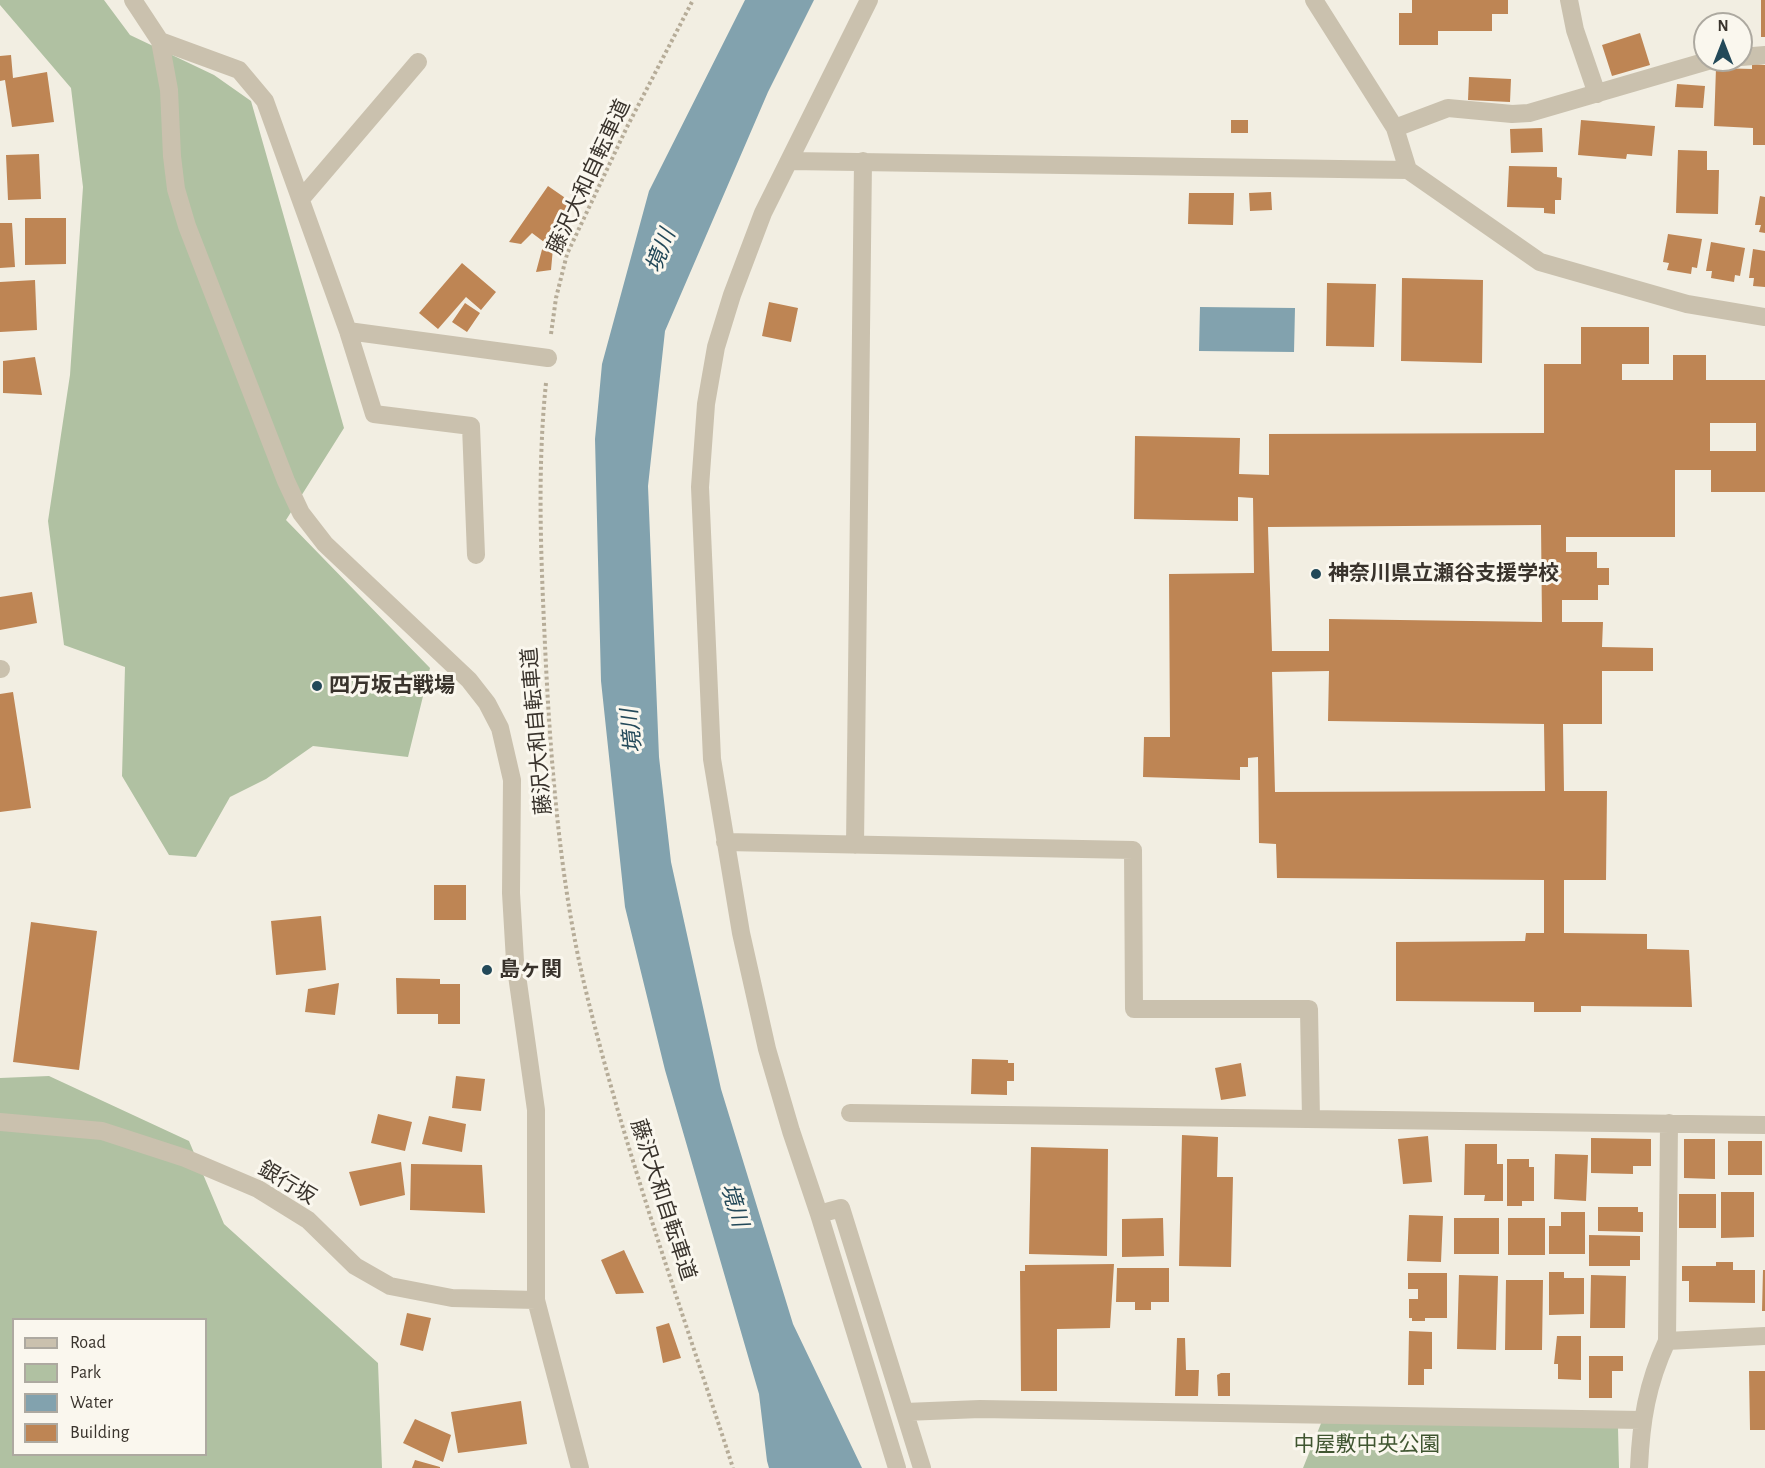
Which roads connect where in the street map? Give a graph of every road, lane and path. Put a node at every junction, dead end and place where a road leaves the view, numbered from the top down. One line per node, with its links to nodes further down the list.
1 (133, 0): 6 (street)
2 (693, 0): 17 (path, 藤沢大和自転車道)
3 (869, 0): 11 (street)
4 (1314, 0): 10 (street)
5 (1569, 0): 9 (street)
6 (160, 40): 14 (street); 27 (street)
7 (418, 62): 14 (street)
8 (1693, 66): 9 (street)
9 (1597, 94): 10 (street)
10 (1395, 128): 13 (street)
11 (789, 161): 12 (street); 19 (street)
12 (863, 161): 13 (street); 20 (street)
13 (1408, 170): 15 (street)
14 (301, 199): 16 (street)
15 (1765, 317)
16 (348, 330): 17 (street); 18 (street)
17 (548, 358): 33 (path, 藤沢大和自転車道)
18 (476, 555)
19 (725, 842): 20 (street); 26 (street)
20 (855, 846): 22 (street)
21 (850, 1113): 22 (street)
22 (1311, 1119): 24 (street)
23 (0, 1122): 27 (street, 銀行坂)
24 (1669, 1123): 25 (street); 29 (street)
25 (1765, 1125)
26 (819, 1214): 30 (street); 34 (street)
27 (536, 1300): 32 (street)
28 (1765, 1336): 29 (street)
29 (1667, 1341): 31 (street)
30 (905, 1413): 31 (street); 35 (street)
31 (1641, 1420): 36 (street)
32 (580, 1468)
33 (733, 1468)
34 (897, 1468)
35 (922, 1468)
36 (1639, 1468)

